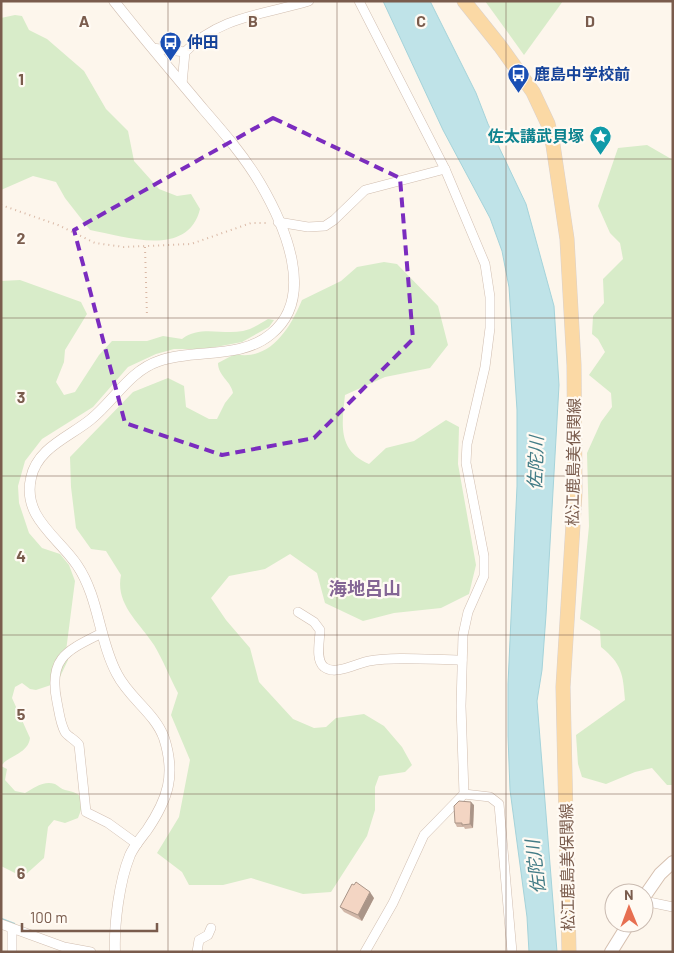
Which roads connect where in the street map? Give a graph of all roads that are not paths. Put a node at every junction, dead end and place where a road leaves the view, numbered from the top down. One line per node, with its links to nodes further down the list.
1 (114, 1): 5 (street)
2 (309, 1): 6 (street)
3 (359, 1): 8 (street)
4 (464, 1): 29 (main road, 松江鹿島美保関線)
5 (152, 48): 6 (street); 7 (street)
6 (185, 52): 7 (street)
7 (182, 84): 9 (street)
8 (445, 169): 9 (street); 12 (street)
9 (278, 222): 11 (street)
10 (298, 612): 12 (street)
11 (102, 633): 14 (street); 14 (street)
12 (462, 660): 13 (street)
13 (464, 794): 27 (street); 28 (street)
14 (137, 844): 25 (street)
15 (673, 862): 16 (main road)
16 (654, 883)
17 (654, 903): 18 (street)
18 (673, 908)
19 (1, 924): 21 (street)
20 (211, 928): 26 (street)
21 (12, 930): 23 (street); 24 (street)
22 (623, 933): 30 (main road)
23 (12, 952)
24 (91, 952)
25 (115, 952)
26 (198, 952)
27 (365, 952)
28 (512, 952)
29 (568, 952)
30 (611, 952)

